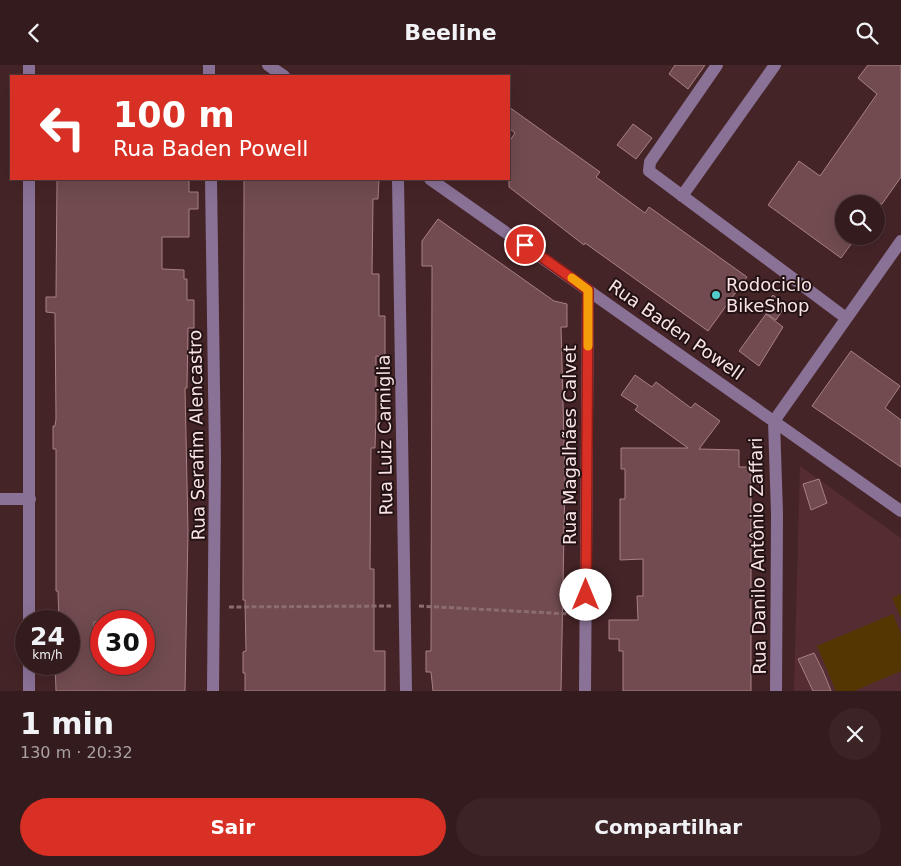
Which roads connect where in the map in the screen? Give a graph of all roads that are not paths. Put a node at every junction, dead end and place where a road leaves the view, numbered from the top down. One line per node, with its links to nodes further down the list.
1 (268, 65): 4 (street)
2 (717, 65): 9 (street)
3 (775, 65): 9 (street)
4 (283, 75)
5 (29, 180): 15 (street)
6 (211, 180): 20 (street, Rua Serafim Alencastro)
7 (398, 180): 21 (street, Rua Luiz Carniglia)
8 (431, 180): 11 (street, Rua Baden Powell)
9 (682, 197): 12 (street)
10 (901, 241): 12 (street)
11 (588, 290): 13 (street, Rua Baden Powell); 22 (street, Rua Magalhães Calvet)
12 (846, 318): 13 (street)
13 (774, 421): 16 (street, Rua Baden Powell); 23 (street, Rua Danilo Antônio Zaffari)
14 (0, 499): 15 (street)
15 (30, 499): 17 (street)
16 (901, 511)
17 (29, 610)
18 (29, 675): 19 (street)
19 (29, 691)
20 (213, 691)
21 (406, 691)
22 (585, 691)
23 (776, 691)

